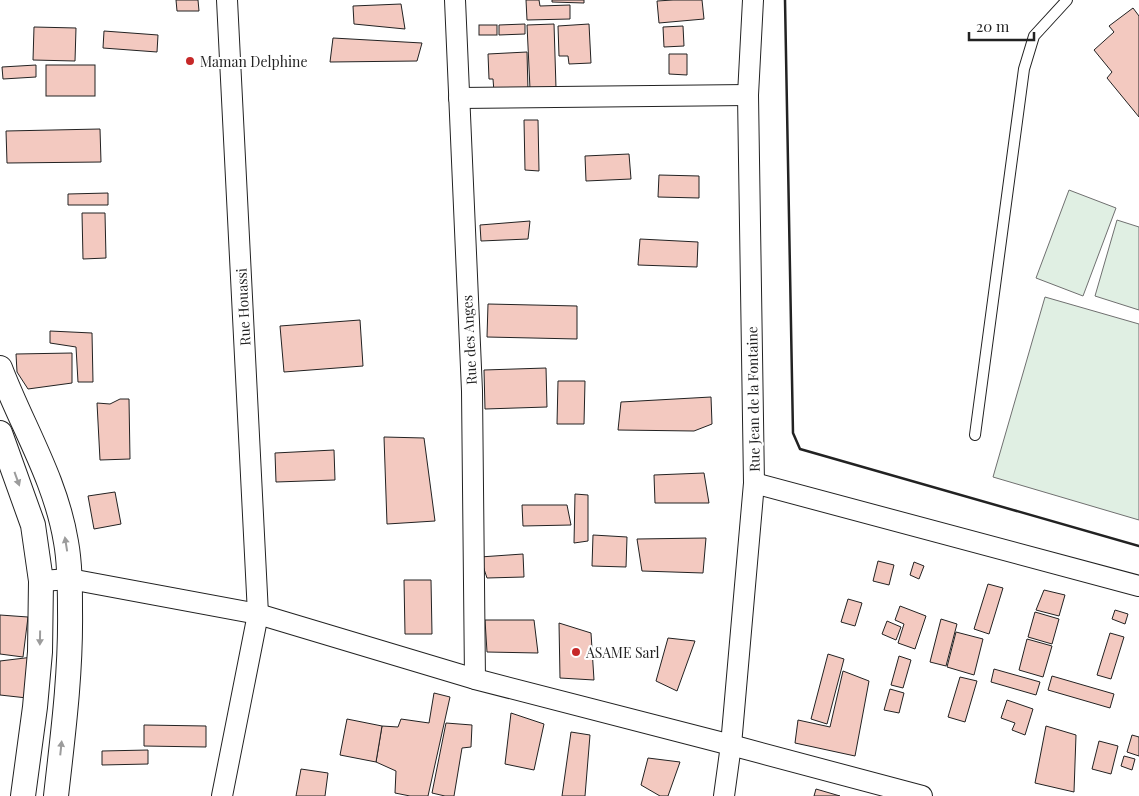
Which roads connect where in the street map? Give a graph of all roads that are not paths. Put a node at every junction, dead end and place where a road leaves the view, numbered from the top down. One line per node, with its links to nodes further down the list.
1 (227, 0): 14 (street, Rue Houassi)
2 (455, 0): 6 (street, Rue des Anges)
3 (753, 0): 5 (street, Rue Jean de la Fontaine)
4 (1068, 0): 9 (lane)
5 (748, 95): 6 (street); 10 (street, Rue Jean de la Fontaine)
6 (458, 98): 15 (street, Rue des Anges)
7 (0, 368): 11 (street, one-way to 7)
8 (0, 433): 12 (street, one-way to 12)
9 (976, 435)
10 (754, 483): 13 (street); 16 (street, Rue Jean de la Fontaine)
11 (70, 579): 12 (street); 14 (street); 18 (street, one-way to 11)
12 (41, 581): 17 (street, one-way to 17)
13 (1139, 586)
14 (258, 614): 15 (street); 19 (street, Rue Houassi)
15 (475, 679): 16 (street)
16 (731, 745): 20 (street, Rue Jean de la Fontaine); 21 (street)
17 (23, 796)
18 (56, 796)
19 (222, 796)
20 (724, 796)
21 (922, 796)

